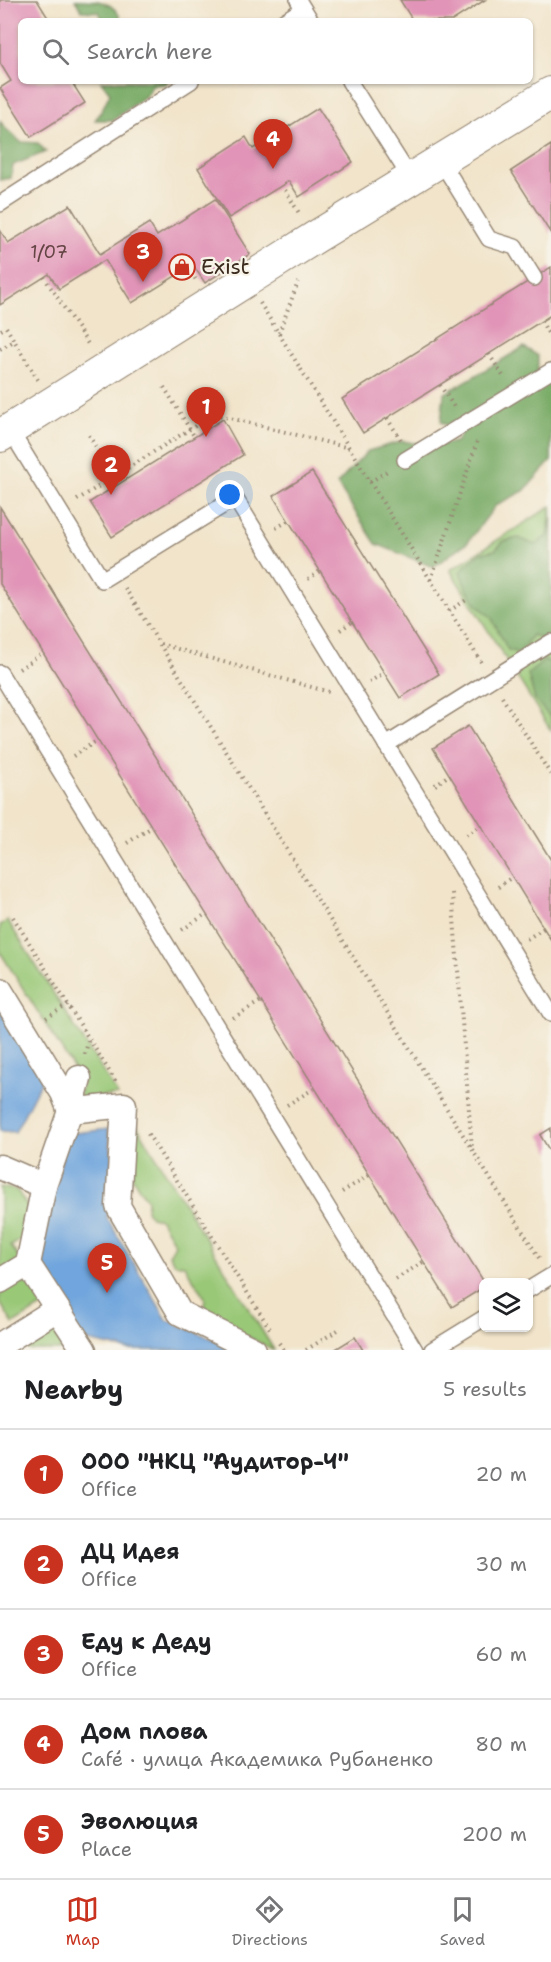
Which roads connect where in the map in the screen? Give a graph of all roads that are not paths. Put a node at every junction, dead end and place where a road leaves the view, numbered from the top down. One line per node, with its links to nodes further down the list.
1 (304, 10): 2 (lane)
2 (289, 18)
3 (186, 84): 8 (lane)
4 (351, 84): 7 (lane)
5 (551, 93): 6 (street)
6 (441, 161): 7 (street); 9 (lane)
7 (411, 179): 11 (street)
8 (0, 204)
9 (534, 278)
10 (551, 371): 12 (lane)
11 (5, 433): 15 (lane)
12 (405, 460)
13 (551, 642): 15 (lane)
14 (2, 676): 31 (lane)
15 (386, 745): 17 (lane)
16 (0, 990): 19 (street)
17 (551, 1014)
18 (79, 1078): 19 (street)
19 (70, 1111): 21 (street); 30 (street)
20 (0, 1167): 21 (street)
21 (44, 1186): 22 (street)
22 (28, 1264): 24 (street); 26 (street)
23 (551, 1277): 25 (lane)
24 (0, 1281)
25 (533, 1287)
26 (57, 1308): 28 (street); 29 (street)
27 (479, 1321): 32 (lane)
28 (0, 1345)
29 (84, 1350)
30 (254, 1350)
31 (415, 1350)
32 (432, 1350)

